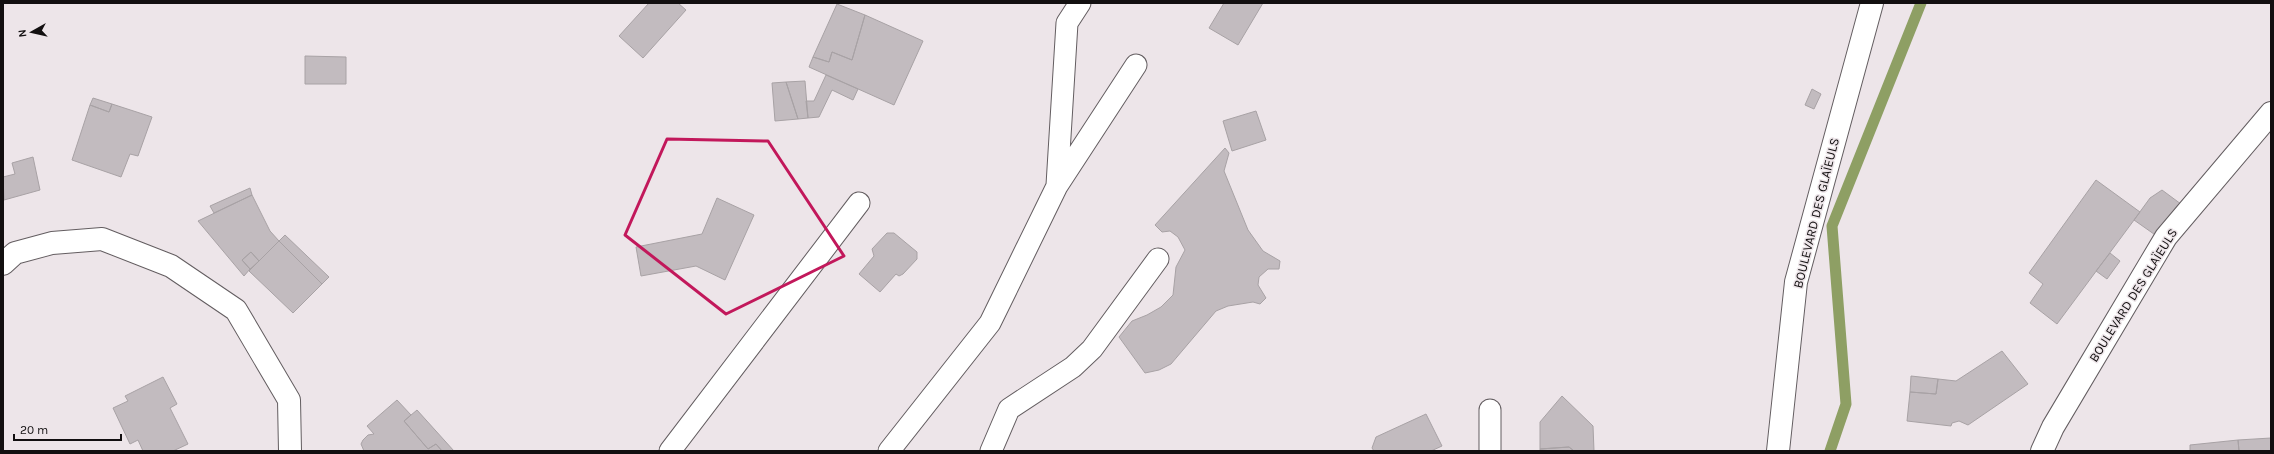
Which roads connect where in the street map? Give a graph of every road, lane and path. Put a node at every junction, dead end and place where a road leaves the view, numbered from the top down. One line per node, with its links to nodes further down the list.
1 (1080, 3): 5 (lane)
2 (1872, 3): 15 (street, BOULEVARD DES GLAÏEULS)
3 (1136, 65): 5 (lane)
4 (2271, 114): 16 (street, BOULEVARD DES GLAÏEULS)
5 (1056, 186): 12 (lane)
6 (859, 203): 11 (lane)
7 (1158, 259): 13 (lane)
8 (3, 264): 10 (street)
9 (1490, 410): 14 (lane)
10 (290, 451)
11 (670, 451)
12 (889, 451)
13 (991, 451)
14 (1490, 451)
15 (1778, 451)
16 (2042, 451)

